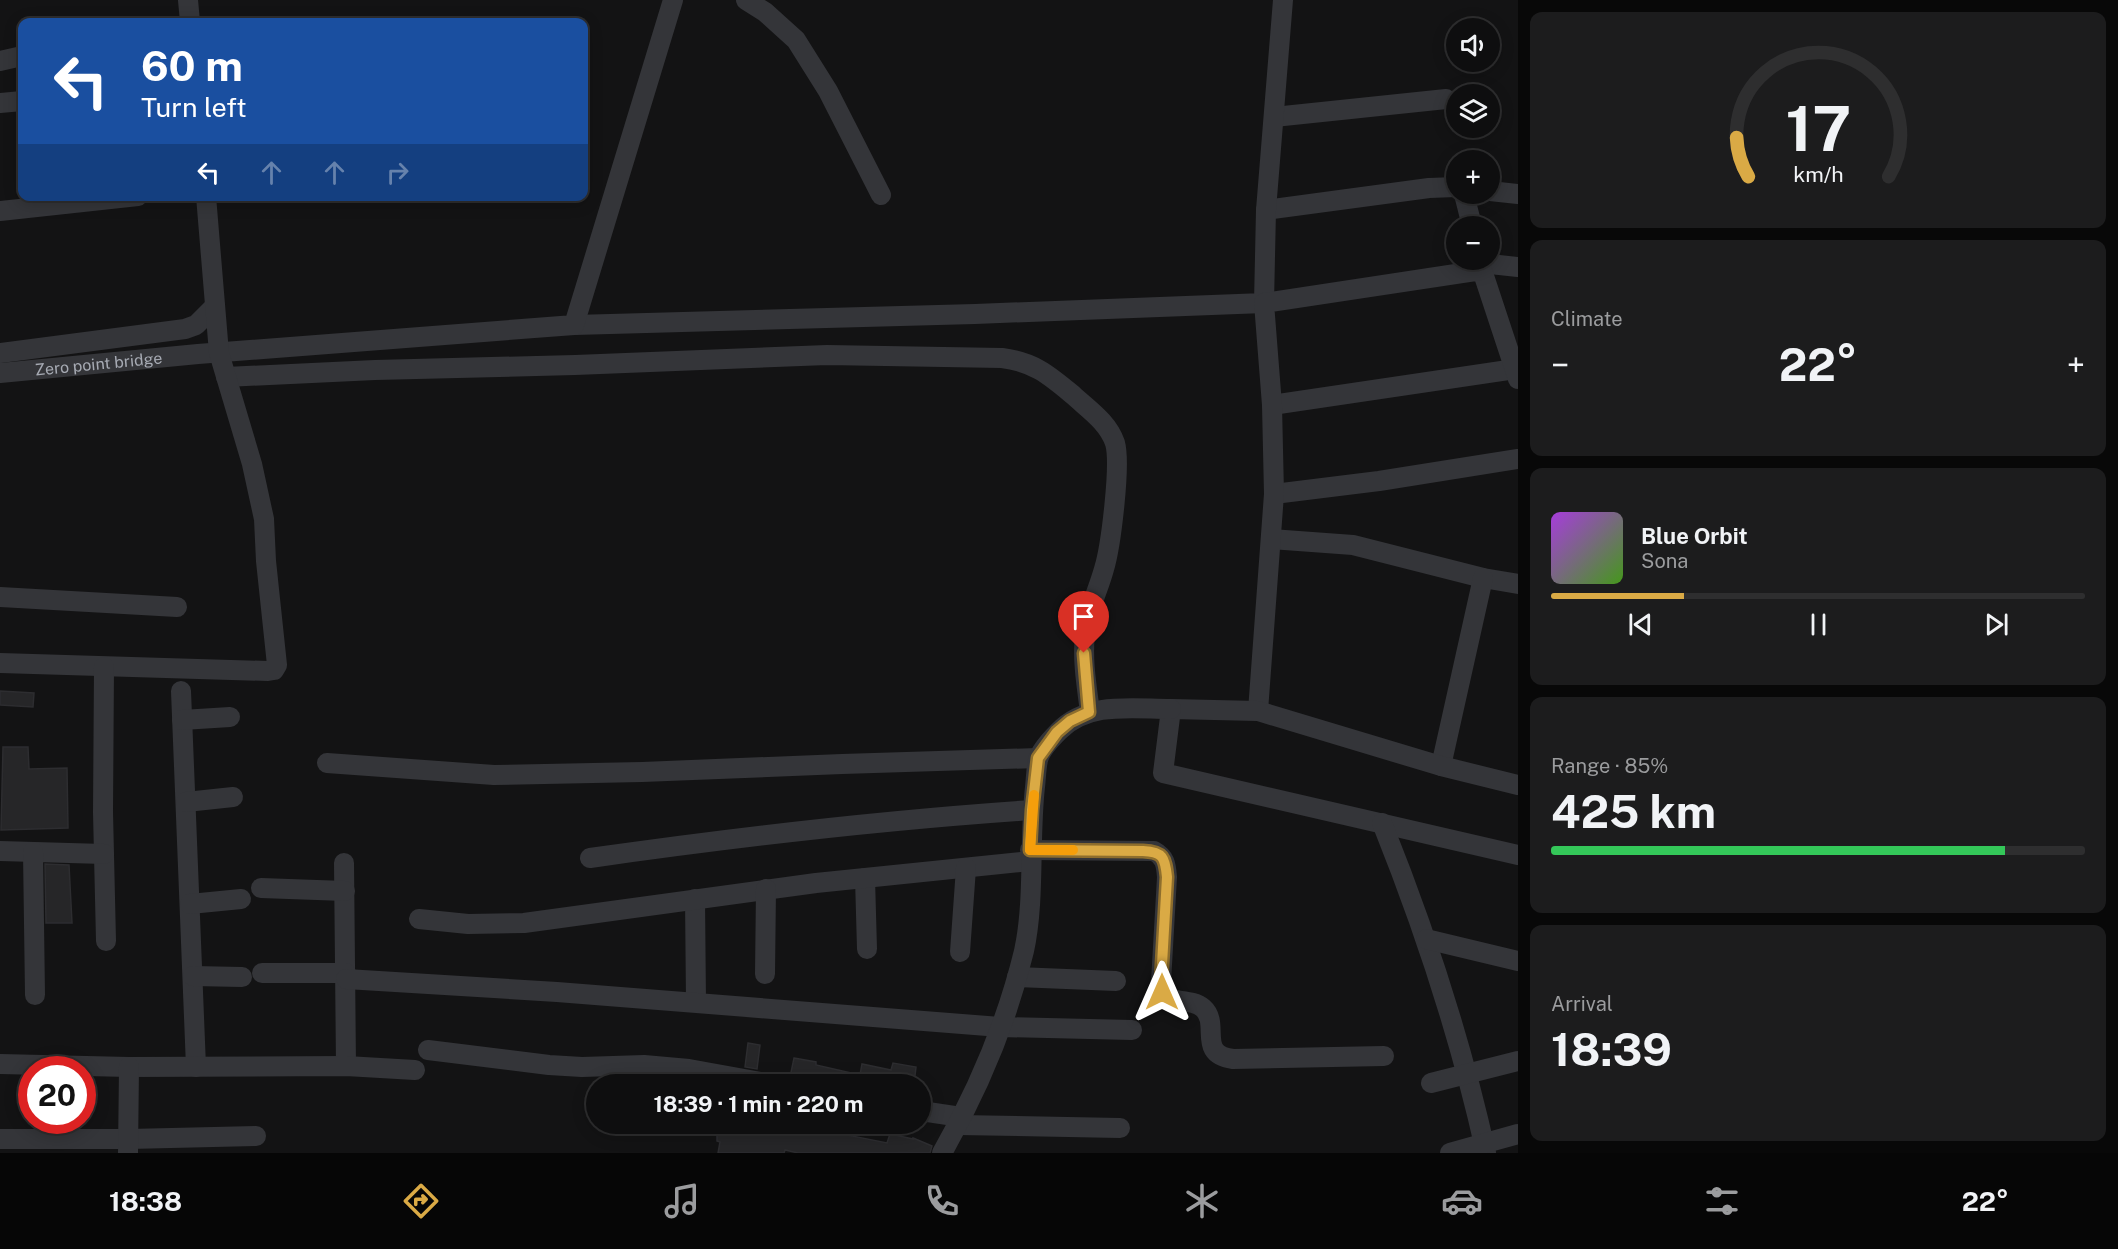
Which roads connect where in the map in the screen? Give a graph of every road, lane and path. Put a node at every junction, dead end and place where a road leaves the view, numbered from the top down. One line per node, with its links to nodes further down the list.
1 (188, 0): 5 (street)
2 (673, 0): 26 (street)
3 (746, 0): 15 (street)
4 (1283, 0): 11 (street)
5 (190, 18)
6 (18, 57): 7 (street)
7 (0, 61)
8 (1446, 99): 11 (street)
9 (18, 101): 10 (street)
10 (0, 103)
11 (1274, 117): 18 (street)
12 (1446, 187): 18 (street)
13 (1500, 192): 14 (street)
14 (1518, 194)
15 (881, 195)
16 (92, 201): 19 (street)
17 (206, 201): 25 (street)
18 (1266, 210): 24 (street)
19 (0, 211)
20 (1500, 266): 21 (street, Zero point bridge)
21 (1518, 267)
22 (1448, 270): 24 (street, Zero point bridge)
23 (1483, 270): 30 (street)
24 (1264, 303): 26 (street, Zero point bridge); 32 (street)
25 (215, 306): 27 (street); 28 (street)
26 (574, 325): 28 (street, Zero point bridge)
27 (0, 353)
28 (219, 353): 29 (street, Zero point bridge); 31 (street)
29 (0, 373)
30 (1516, 374): 32 (street)
31 (226, 377): 41 (street); 45 (street)
32 (1272, 405): 34 (street)
33 (1518, 459): 34 (street)
34 (1274, 494): 35 (street)
35 (1271, 539): 36 (street); 44 (street)
36 (1483, 578): 37 (street); 50 (street)
37 (1518, 584)
38 (0, 597): 39 (street)
39 (177, 607)
40 (0, 663): 41 (street)
41 (104, 667): 58 (street)
42 (181, 691): 47 (street)
43 (1171, 709): 44 (street); 45 (street); 55 (street)
44 (1258, 711): 50 (street)
45 (1089, 712): 48 (street)
46 (230, 717): 47 (street)
47 (182, 720): 53 (street)
48 (1038, 758): 49 (street); 54 (street)
49 (327, 763)
50 (1441, 766): 51 (street)
51 (1518, 785)
52 (233, 797): 53 (street)
53 (186, 802): 70 (street)
54 (1032, 810): 59 (street); 61 (street)
55 (1382, 823): 60 (street); 72 (street)
56 (0, 850): 57 (street)
57 (33, 852): 58 (street); 84 (street)
58 (104, 854): 73 (street)
59 (1030, 855): 63 (street); 82 (street); 89 (street)
60 (1518, 855)
61 (590, 858)
62 (345, 863): 67 (street)
63 (966, 868): 64 (street); 75 (street)
64 (865, 878): 66 (street); 74 (street)
65 (261, 888): 67 (street)
66 (766, 889): 69 (street); 78 (street)
67 (345, 891): 80 (street)
68 (241, 899): 70 (street)
69 (695, 899): 71 (street); 85 (street)
70 (190, 904): 79 (street)
71 (419, 919)
72 (1426, 939): 76 (street); 97 (street)
73 (106, 941)
74 (867, 950)
75 (960, 952)
76 (1518, 961)
77 (262, 972): 80 (street)
78 (765, 974)
79 (194, 976): 81 (street); 94 (street)
80 (346, 976): 85 (street); 92 (street)
81 (242, 977)
82 (1017, 977): 83 (street); 86 (street)
83 (1116, 981)
84 (35, 995)
85 (696, 1002): 86 (street)
86 (1000, 1027): 87 (street); 100 (street)
87 (1132, 1030)
88 (428, 1050): 96 (street)
89 (1384, 1056)
90 (1518, 1061): 97 (street)
91 (0, 1064): 93 (street)
92 (346, 1066): 94 (street); 95 (street)
93 (129, 1067): 94 (street); 105 (street)
94 (196, 1067)
95 (415, 1070)
96 (717, 1074)
97 (1467, 1074): 98 (street); 106 (street)
98 (1431, 1083)
99 (931, 1114): 100 (street)
100 (960, 1121): 101 (street); 107 (street)
101 (1120, 1128)
102 (1518, 1134): 106 (street)
103 (256, 1136): 105 (street)
104 (0, 1139): 105 (street)
105 (128, 1146)
106 (1485, 1148): 108 (street)
107 (942, 1153)
108 (1450, 1153)

